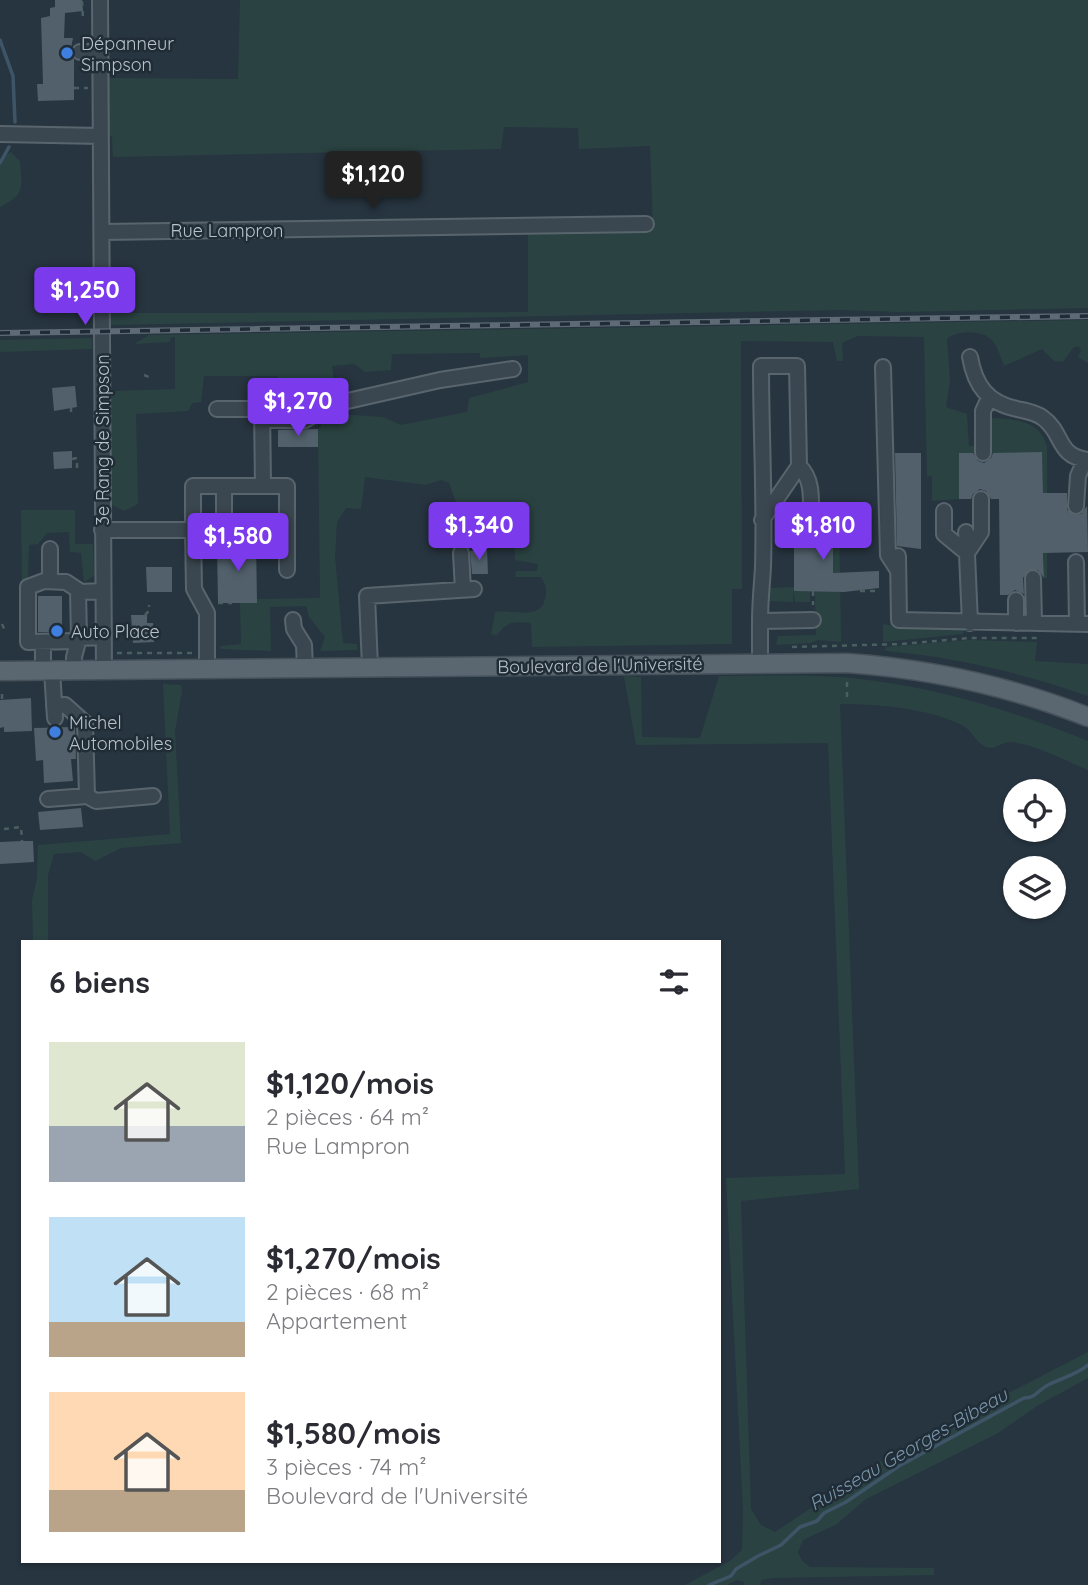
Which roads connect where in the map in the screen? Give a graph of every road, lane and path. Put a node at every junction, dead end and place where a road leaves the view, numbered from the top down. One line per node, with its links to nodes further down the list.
1 (100, 0): 5 (street, 3e Rang de Simpson)
2 (82, 1): 3 (path)
3 (83, 18)
4 (80, 52): 5 (street)
5 (101, 52): 7 (street, 3e Rang de Simpson)
6 (0, 134): 7 (street)
7 (102, 136): 9 (street, 3e Rang de Simpson)
8 (646, 224): 9 (street, Rue Lampron)
9 (102, 232): 32 (street, 3e Rang de Simpson)
10 (970, 357): 15 (street)
11 (883, 367): 55 (street)
12 (513, 369): 19 (street)
13 (144, 374): 14 (path)
14 (151, 378)
15 (989, 398): 20 (street); 22 (street)
16 (71, 407): 18 (path)
17 (216, 409): 19 (street)
18 (71, 413)
19 (263, 420): 26 (street)
20 (983, 453)
21 (72, 459): 24 (path)
22 (1086, 460): 28 (street)
23 (799, 466): 30 (street); 31 (street); 31 (street)
24 (78, 472)
25 (224, 486): 26 (street); 33 (street); 35 (street)
26 (263, 486): 40 (street)
27 (981, 499): 37 (street)
28 (1076, 506)
29 (944, 511): 37 (street)
30 (811, 517)
31 (762, 520): 54 (street)
32 (102, 530): 33 (street); 44 (street, 3e Rang de Simpson)
33 (193, 530): 71 (street)
34 (966, 532): 37 (street)
35 (224, 541)
36 (50, 549): 42 (street)
37 (967, 552): 55 (street)
38 (461, 553): 69 (street)
39 (1076, 562): 58 (street)
40 (287, 570)
41 (1033, 578): 60 (street)
42 (50, 582): 43 (street); 61 (street)
43 (78, 591): 44 (street); 63 (street)
44 (102, 591): 62 (street, 3e Rang de Simpson)
45 (813, 591): 49 (path)
46 (860, 591): 47 (path)
47 (875, 591)
48 (1016, 600): 56 (street)
49 (813, 602)
50 (149, 605): 51 (path)
51 (145, 615)
52 (813, 620): 54 (street)
53 (293, 621): 70 (street)
54 (760, 621): 67 (street)
55 (970, 623): 56 (street)
56 (1016, 623): 60 (street)
57 (2, 624): 59 (path)
58 (1083, 624): 60 (street)
59 (5, 631)
60 (1036, 631): 64 (path)
61 (43, 638): 63 (street); 72 (street)
62 (103, 638): 63 (street); 66 (street, 3e Rang de Simpson)
63 (79, 640): 73 (street)
64 (785, 648)
65 (190, 653): 66 (path)
66 (104, 662): 71 (main road, Boulevard de l'Université); 73 (main road, Boulevard de l'Université)
67 (760, 663): 68 (main road, Boulevard de l'Université); 69 (main road, Boulevard de l'Université)
68 (847, 663): 76 (path); 78 (main road, Boulevard de l'Université)
69 (370, 667): 70 (main road, Boulevard de l'Université)
70 (305, 668): 71 (main road, Boulevard de l'Université)
71 (206, 669)
72 (48, 670): 73 (main road, Boulevard de l'Université); 74 (main road, Boulevard de l'Université); 79 (street)
73 (74, 670)
74 (0, 671)
75 (2, 694): 77 (path)
76 (847, 697)
77 (2, 700)
78 (1088, 717)
79 (87, 796): 80 (street); 81 (street)
80 (153, 796)
81 (48, 799)
82 (4, 829): 83 (path)
83 (22, 841)

